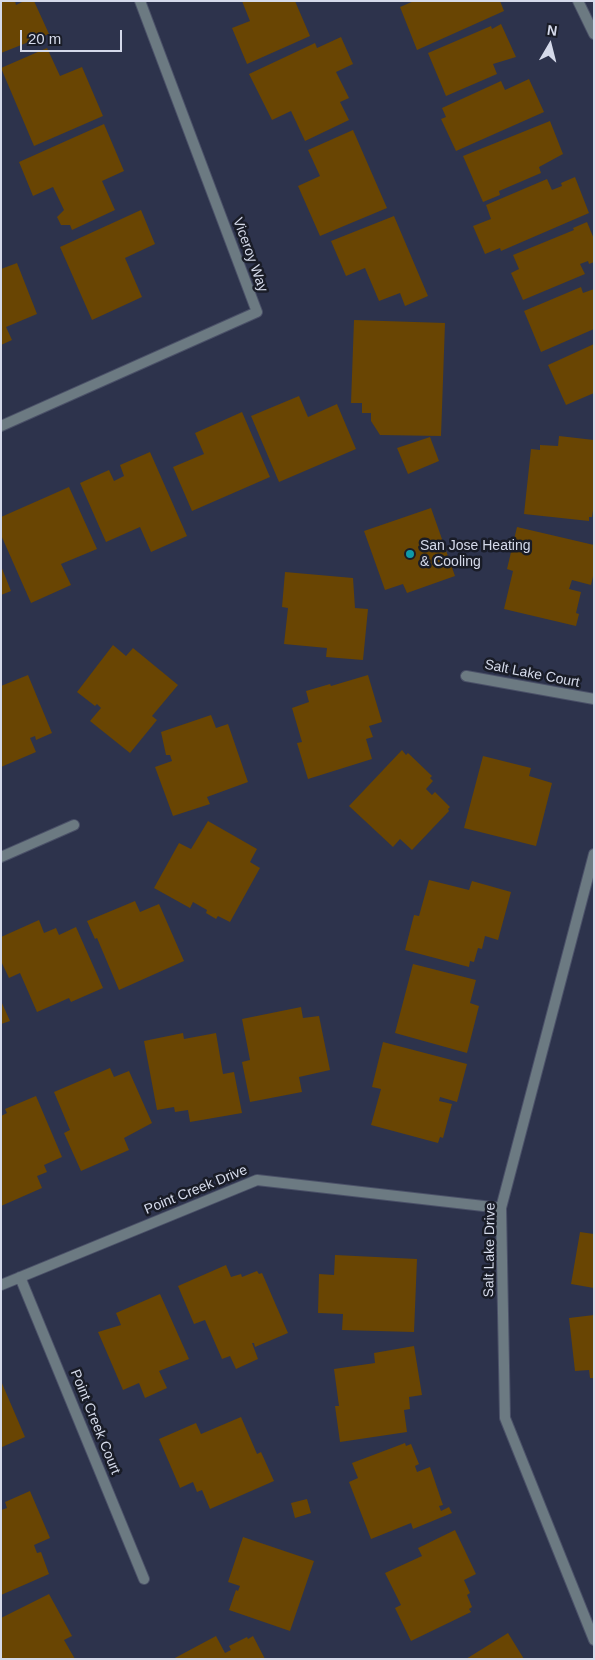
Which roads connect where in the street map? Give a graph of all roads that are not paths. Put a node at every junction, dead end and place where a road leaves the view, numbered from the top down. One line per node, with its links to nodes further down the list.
1 (140, 1): 4 (street, Viceroy Way)
2 (578, 1): 3 (street)
3 (594, 34)
4 (1, 426)
5 (466, 676): 6 (street, Salt Lake Court)
6 (594, 699)
7 (74, 826): 9 (street)
8 (594, 854): 10 (street, Salt Lake Drive)
9 (1, 857)
10 (501, 1208): 11 (street, Point Creek Drive); 14 (street, Salt Lake Drive)
11 (20, 1276): 12 (street, Point Creek Drive); 13 (street, Point Creek Court)
12 (1, 1285)
13 (144, 1579)
14 (594, 1640)

